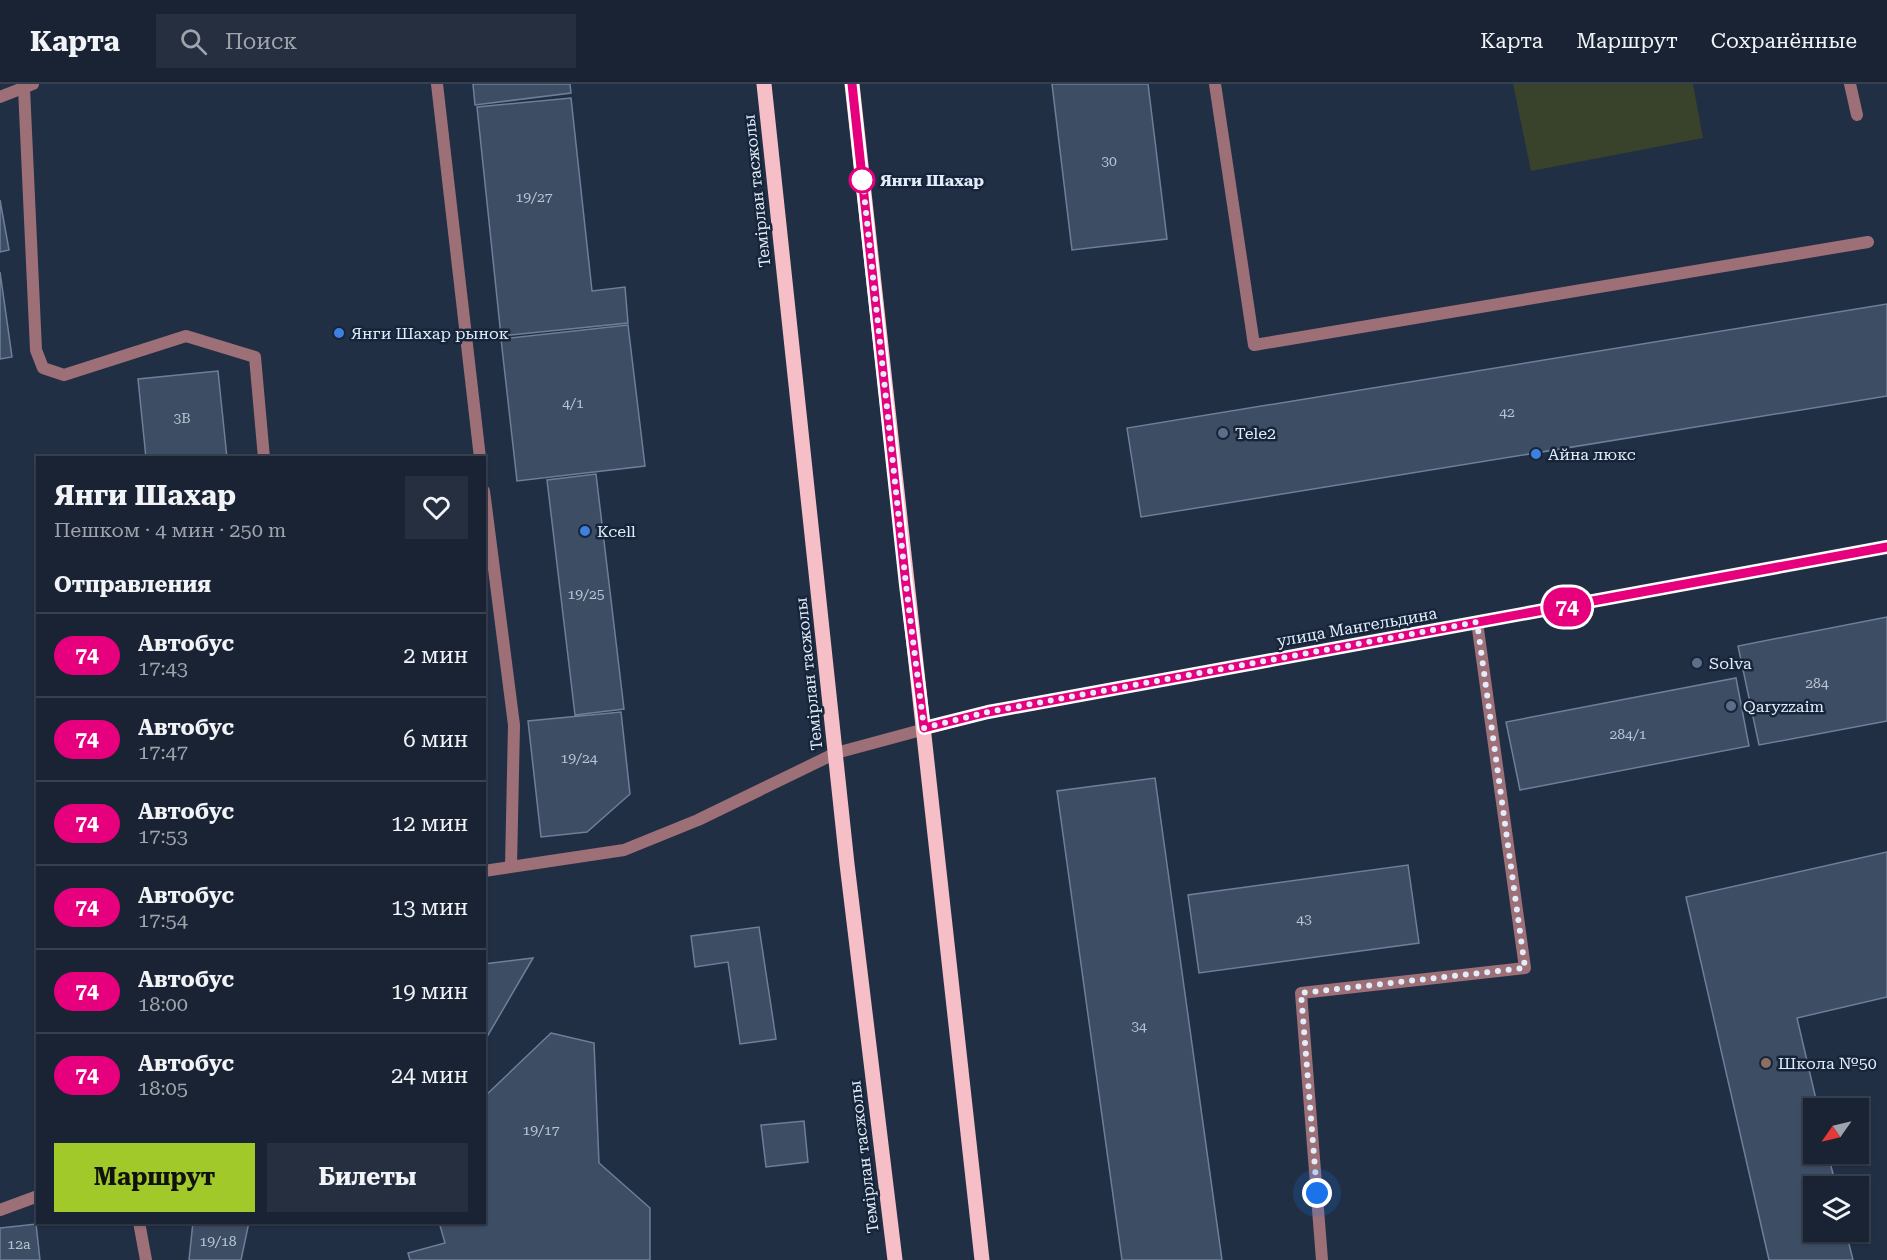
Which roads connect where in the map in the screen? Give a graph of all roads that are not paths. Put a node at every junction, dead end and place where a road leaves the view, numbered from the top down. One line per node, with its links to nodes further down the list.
1 (437, 84): 11 (street)
2 (764, 84): 16 (main road, Темірлан тасжолы)
3 (852, 84): 15 (main road)
4 (1215, 84): 9 (street)
5 (1850, 84): 8 (street)
6 (28, 86): 7 (street); 10 (street)
7 (0, 97)
8 (1857, 115)
9 (1868, 242)
10 (264, 456)
11 (480, 456)
12 (486, 507): 17 (street)
13 (1887, 547): 14 (street, улица Мангельдина)
14 (1477, 622): 15 (street, улица Мангельдина); 25 (street)
15 (924, 728): 16 (street, улица Мангельдина); 24 (main road)
16 (836, 753): 17 (street, улица Мангельдина); 23 (main road, Темірлан тасжолы)
17 (511, 867): 18 (street, улица Мангельдина)
18 (486, 871)
19 (36, 1197): 20 (street)
20 (0, 1210)
21 (139, 1224): 22 (street)
22 (146, 1260)
23 (895, 1260)
24 (982, 1260)
25 (1322, 1260)

